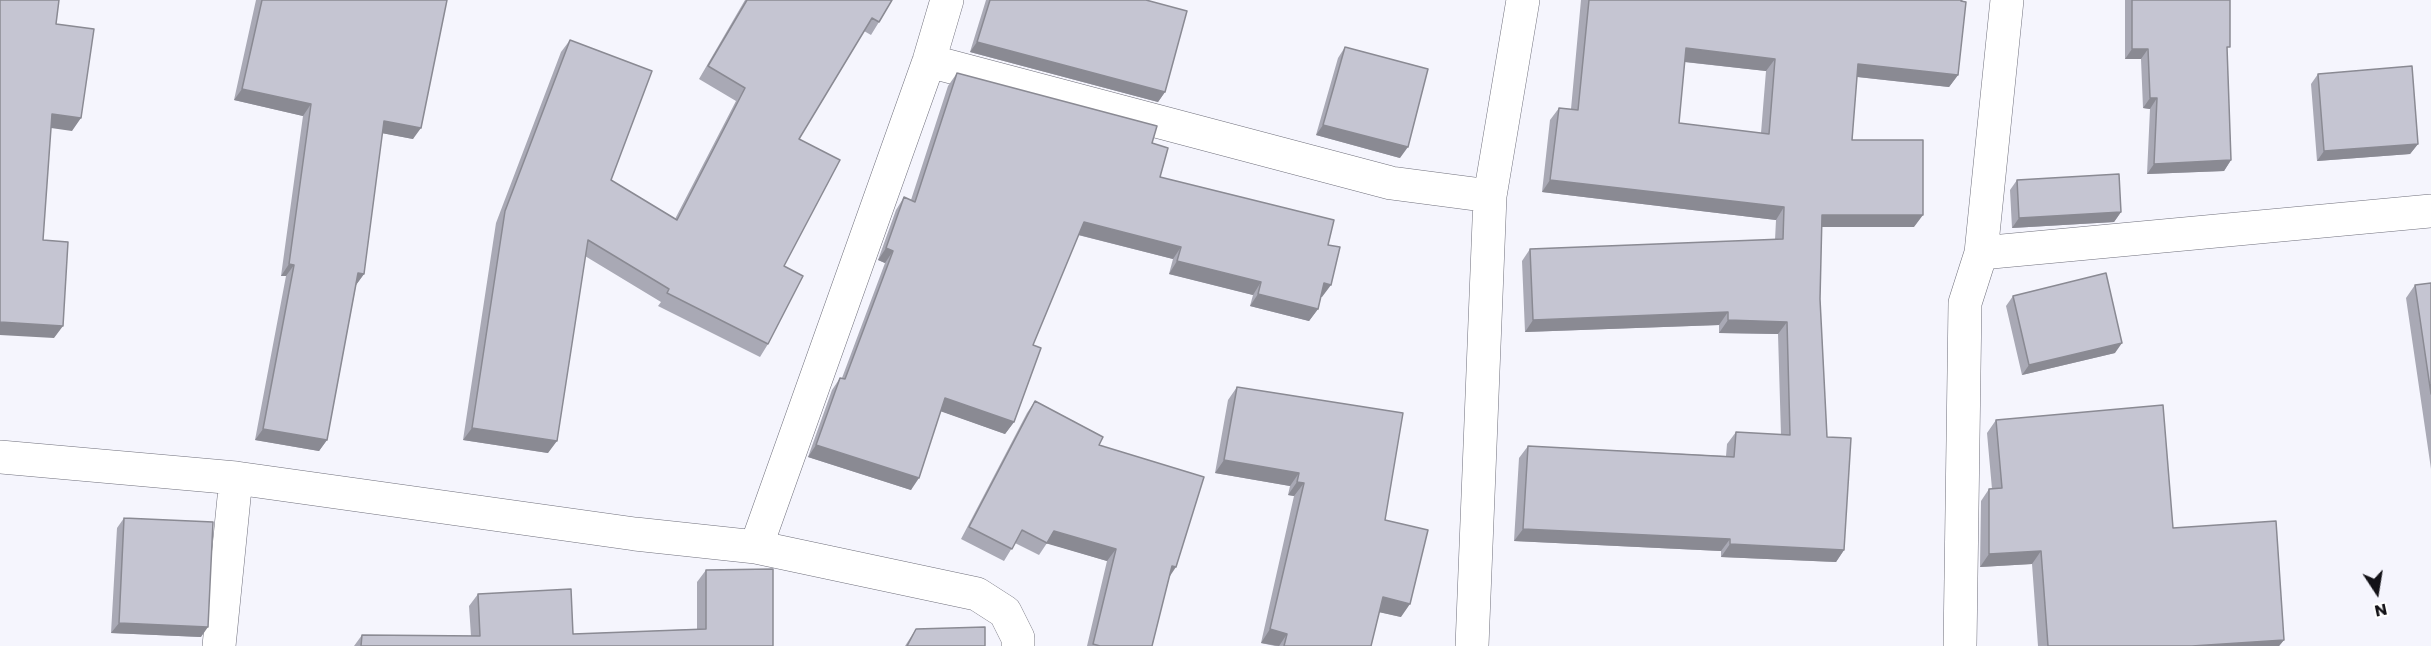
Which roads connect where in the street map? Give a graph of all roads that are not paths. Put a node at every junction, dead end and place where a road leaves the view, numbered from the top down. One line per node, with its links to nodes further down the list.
1 (947, 0): 4 (street)
2 (1523, 0): 5 (street)
3 (2007, 0): 7 (street)
4 (929, 60): 5 (street); 10 (street)
5 (1490, 196): 13 (street)
6 (2431, 211): 7 (street)
7 (1981, 253): 14 (street)
8 (0, 457): 9 (street)
9 (236, 478): 10 (street); 11 (street)
10 (756, 547): 12 (street)
11 (219, 646)
12 (1018, 646)
13 (1472, 646)
14 (1960, 646)

